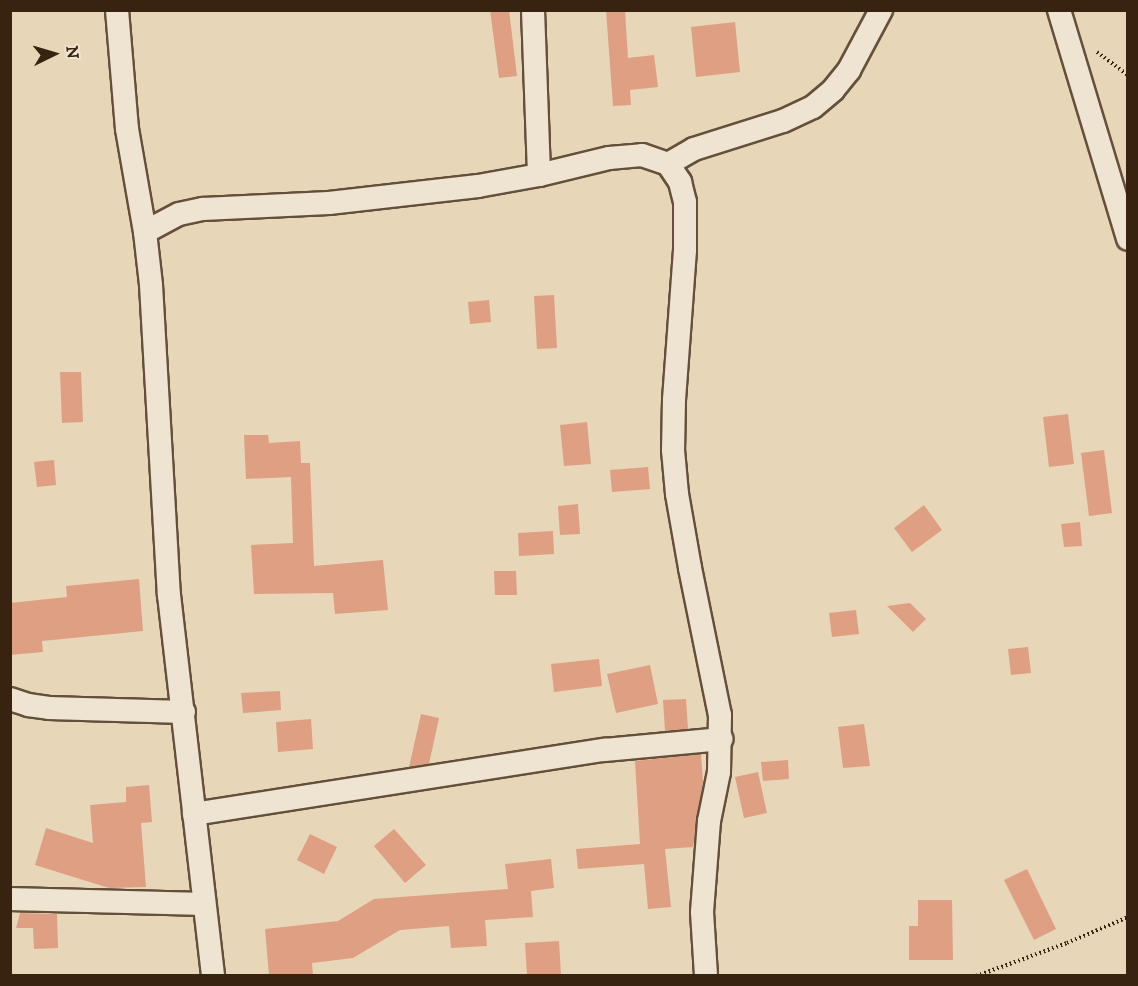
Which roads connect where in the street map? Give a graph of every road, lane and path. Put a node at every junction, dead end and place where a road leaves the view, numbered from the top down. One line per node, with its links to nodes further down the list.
1 (117, 10): 7 (street)
2 (533, 10): 6 (street)
3 (881, 10): 5 (street)
4 (1059, 10): 8 (street)
5 (668, 164): 6 (street); 11 (street)
6 (539, 175): 7 (street)
7 (145, 232): 10 (street)
8 (1128, 239)
9 (10, 699): 10 (street)
10 (184, 712): 12 (street)
11 (721, 739): 12 (street); 17 (street)
12 (194, 814): 14 (street)
13 (10, 899): 14 (street)
14 (204, 904): 16 (street)
15 (1128, 917): 18 (path)
16 (213, 975)
17 (706, 975)
18 (976, 975)

